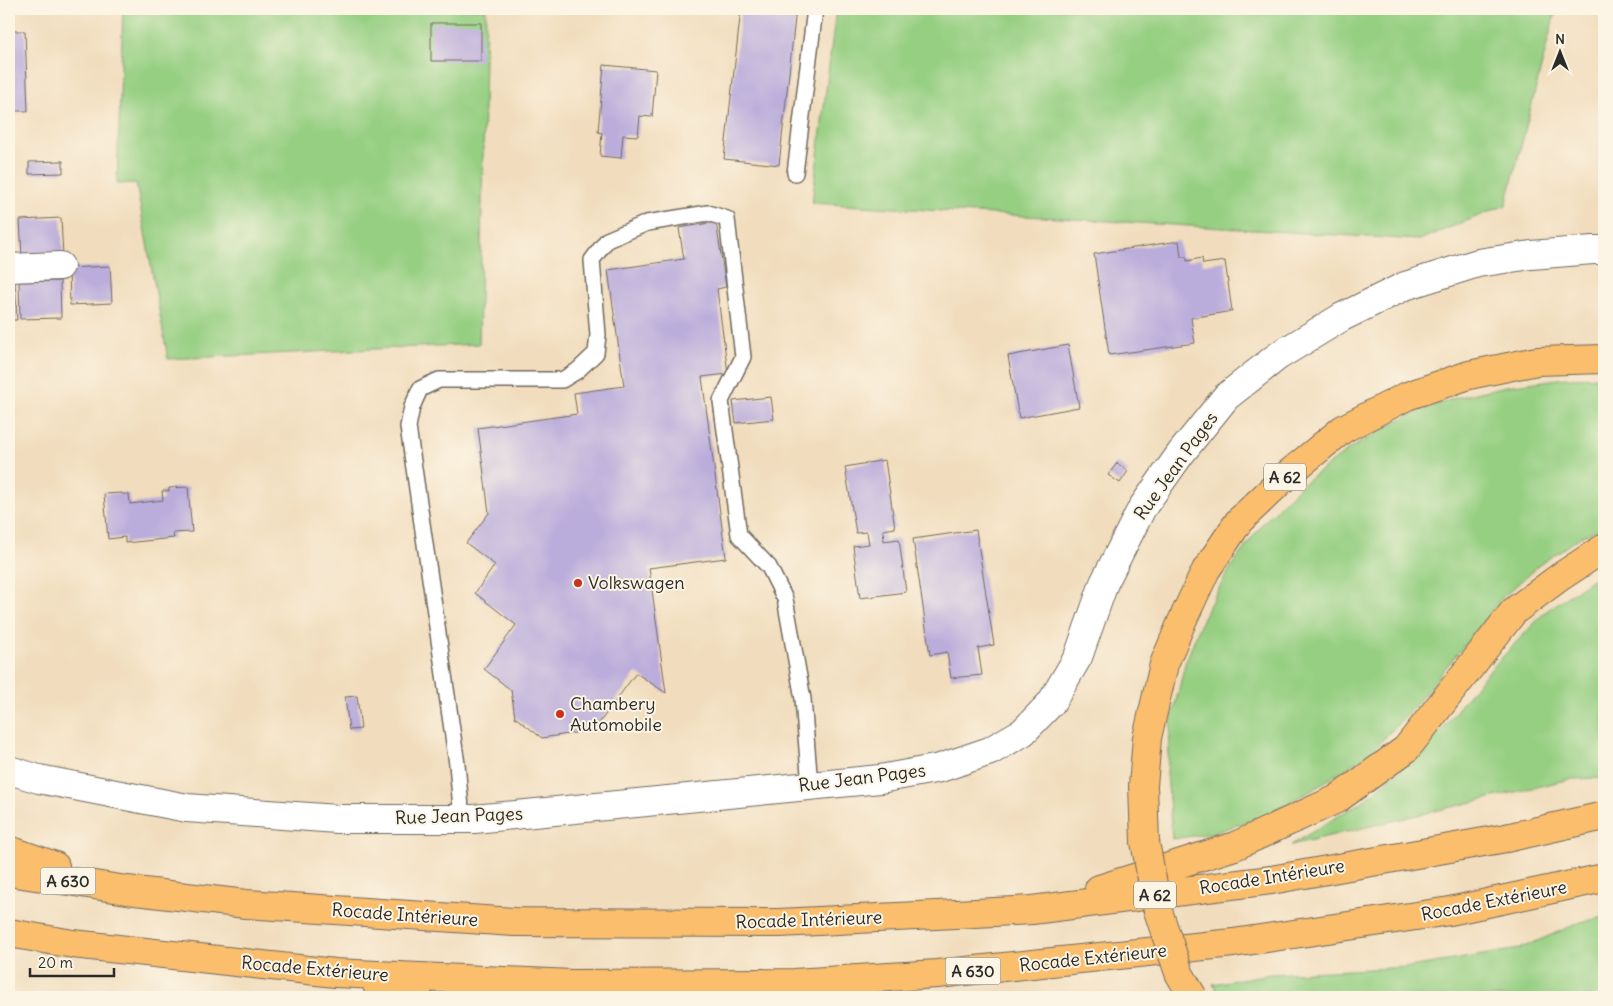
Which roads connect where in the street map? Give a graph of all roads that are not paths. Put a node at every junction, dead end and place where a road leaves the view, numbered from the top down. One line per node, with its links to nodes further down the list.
1 (815, 9): 2 (lane)
2 (795, 173)
3 (1604, 250): 9 (street, Rue Jean Pages)
4 (60, 266): 5 (street)
5 (9, 268)
6 (1604, 359): 20 (highway, A 62, bridge)
7 (1604, 548): 16 (highway, A 62)
8 (9, 770): 11 (street, Rue Jean Pages)
9 (810, 786): 11 (street, Rue Jean Pages); 11 (lane)
10 (1604, 816): 16 (highway, Rocade Intérieure / A 630)
11 (462, 819)
12 (9, 850): 15 (highway)
13 (9, 872): 15 (highway, Rocade Intérieure / A 630)
14 (1604, 878): 18 (highway, Rocade Extérieure / A 630)
15 (127, 890): 16 (highway, Rocade Intérieure / A 630)
16 (1032, 910)
17 (9, 933): 18 (highway, Rocade Extérieure / A 630)
18 (335, 972): 19 (highway)
19 (418, 997)
20 (1194, 997)

